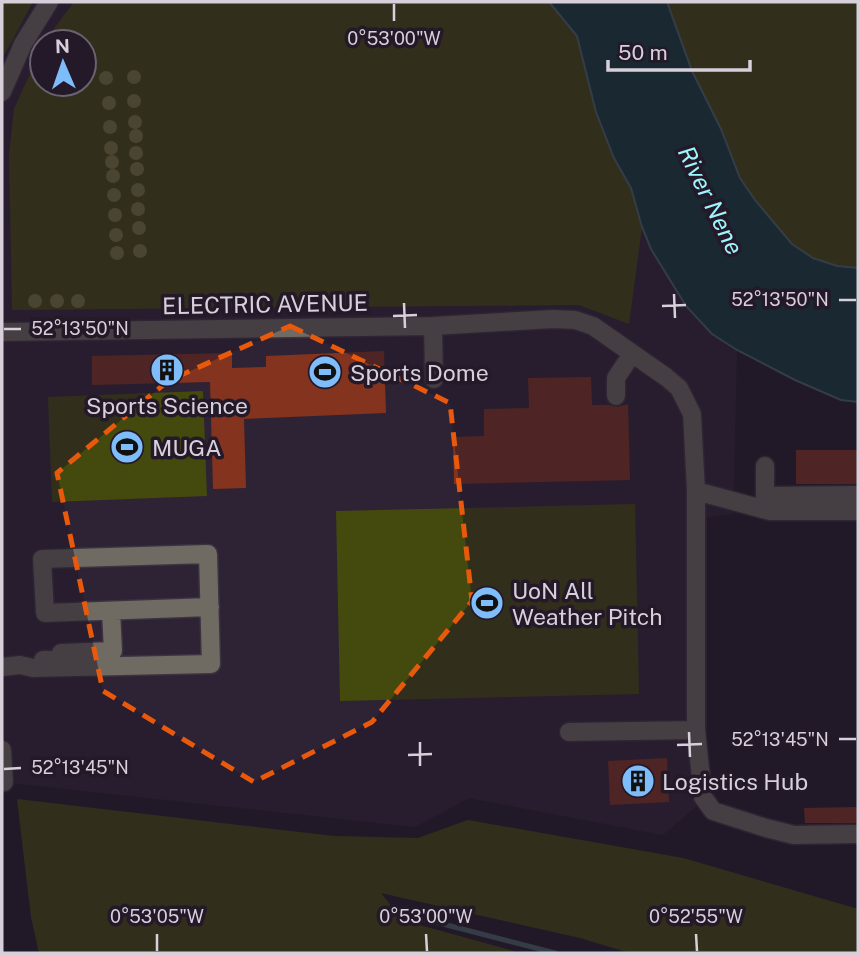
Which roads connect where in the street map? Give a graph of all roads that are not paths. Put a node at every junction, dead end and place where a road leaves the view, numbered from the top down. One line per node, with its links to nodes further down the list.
1 (44, 9): 2 (lane)
2 (2, 92)
3 (433, 326): 4 (lane, ELECTRIC AVENUE); 5 (lane, ELECTRIC AVENUE); 6 (lane)
4 (2, 332)
5 (632, 354): 7 (lane); 9 (lane, ELECTRIC AVENUE)
6 (434, 379)
7 (616, 396)
8 (765, 466): 11 (lane)
9 (696, 491): 11 (lane); 17 (lane, ELECTRIC AVENUE)
10 (858, 495): 11 (lane)
11 (765, 503): 12 (lane)
12 (858, 511)
13 (210, 607): 14 (lane); 14 (lane); 15 (lane)
14 (111, 611): 15 (lane)
15 (20, 665): 16 (lane)
16 (2, 667)
17 (696, 730): 18 (lane); 21 (lane, ELECTRIC AVENUE)
18 (569, 732)
19 (2, 750): 20 (lane)
20 (4, 782)
21 (858, 834)

